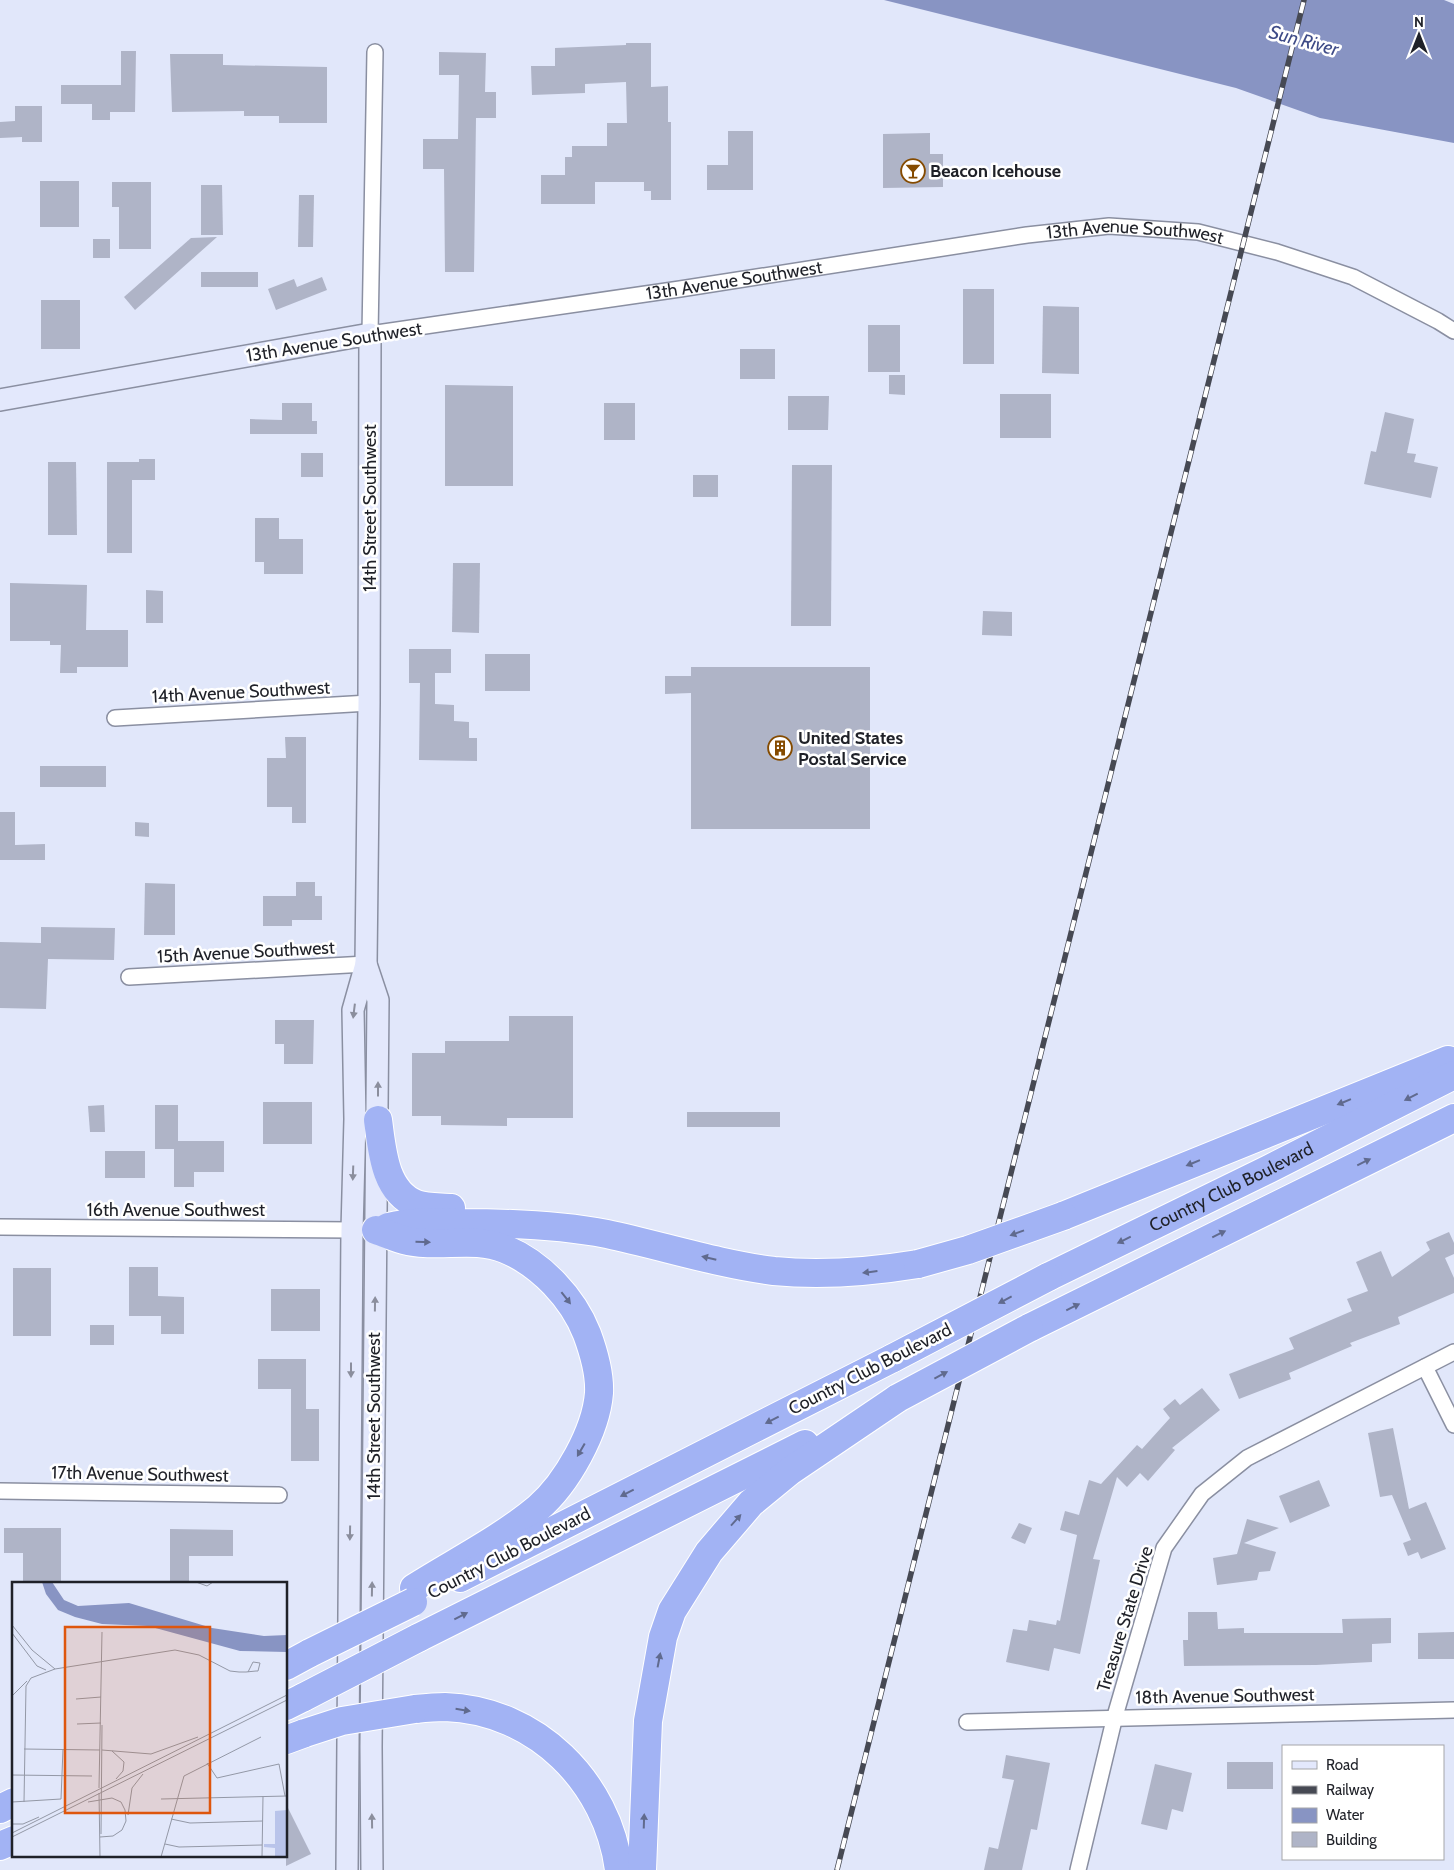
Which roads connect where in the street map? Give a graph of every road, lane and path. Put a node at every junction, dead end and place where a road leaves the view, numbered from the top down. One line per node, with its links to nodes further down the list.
1 (374, 52): 3 (street, 14th Street Southwest)
2 (1454, 331): 3 (street, 13th Avenue Southwest)
3 (370, 334): 4 (street, 13th Avenue Southwest); 5 (street, 14th Street Southwest)
4 (0, 400)
5 (369, 703): 6 (street, 14th Avenue Southwest); 7 (street, 14th Street Southwest)
6 (115, 718)
7 (366, 964): 8 (street, 15th Avenue Southwest); 12 (street, 14th Street Southwest, one-way to 7); 15 (street, 14th Street Southwest, one-way to 15)
8 (129, 977)
9 (1454, 1058): 14 (highway, one-way to 14, bridge)
10 (1454, 1075): 22 (highway, Country Club Boulevard, one-way to 22, bridge)
11 (1454, 1118): 18 (highway, Country Club Boulevard, one-way to 11, bridge)
12 (378, 1120): 14 (highway); 15 (street, 14th Street Southwest)
13 (0, 1227): 15 (street, 16th Avenue Southwest)
14 (548, 1227): 15 (highway)
15 (364, 1230): 22 (highway, one-way to 22); 35 (street, 14th Street Southwest, one-way to 35); 36 (street, 14th Street Southwest, one-way to 15)
16 (1454, 1352): 17 (street, Treasure State Drive)
17 (1425, 1366): 19 (street); 26 (street, Treasure State Drive)
18 (898, 1398): 24 (highway, Country Club Boulevard, one-way to 18, bridge); 38 (highway, one-way to 18)
19 (1454, 1424)
20 (0, 1491): 21 (street, 17th Avenue Southwest)
21 (279, 1495)
22 (414, 1595): 23 (highway, Country Club Boulevard, bridge)
23 (288, 1665)
24 (295, 1701)
25 (1454, 1710): 26 (street, 18th Avenue Southwest)
26 (1115, 1716): 27 (street, 18th Avenue Southwest); 39 (street, Treasure State Drive)
27 (967, 1722)
28 (296, 1737): 37 (highway, one-way to 37, bridge)
29 (12, 1803): 30 (highway)
30 (0, 1809)
31 (12, 1841): 32 (highway)
32 (0, 1846)
33 (12, 1847): 34 (highway)
34 (0, 1852)
35 (347, 1870)
36 (372, 1870)
37 (619, 1870)
38 (642, 1870)
39 (1078, 1870)

